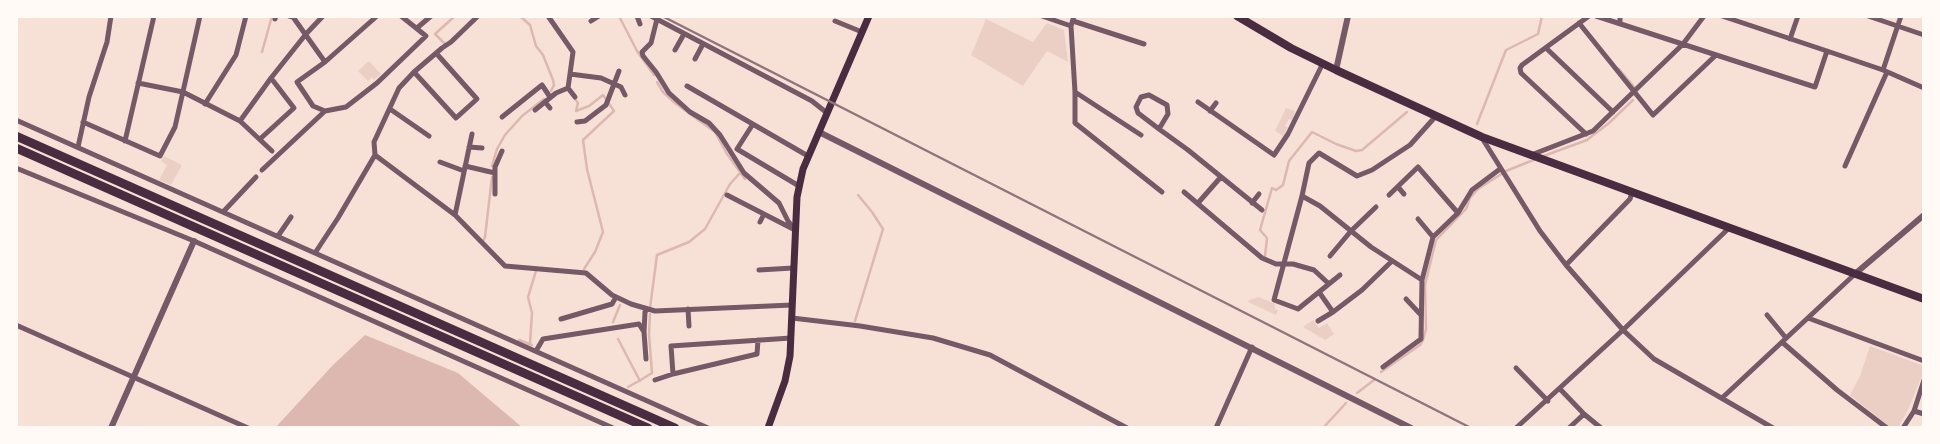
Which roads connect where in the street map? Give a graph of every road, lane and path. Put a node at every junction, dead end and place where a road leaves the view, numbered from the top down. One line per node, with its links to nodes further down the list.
1 (112, 16): 91 (street)
2 (154, 16): 61 (street)
3 (200, 16): 67 (street)
4 (246, 16): 77 (street)
5 (289, 16): 38 (street)
6 (323, 16): 38 (street)
7 (377, 16): 53 (street)
8 (401, 16): 36 (street)
9 (431, 16): 36 (street)
10 (478, 16): 50 (street)
11 (599, 16): 30 (street)
12 (636, 16): 33 (street)
13 (650, 16): 27 (street)
14 (868, 16): 37 (main road)
15 (1042, 16): 31 (street)
16 (1236, 16): 54 (highway)
17 (1348, 16): 55 (street)
18 (1596, 16): 34 (street)
19 (1620, 16): 34 (street)
20 (1704, 16): 46 (street)
21 (1722, 16): 43 (street)
22 (1798, 16): 43 (street)
23 (1868, 16): 35 (street)
24 (1901, 16): 35 (street)
25 (548, 17): 29 (street); 39 (street)
26 (1586, 17): 32 (street)
27 (657, 19): 40 (street); 149 (street)
28 (835, 20): 37 (street)
29 (543, 21)
30 (591, 21)
31 (1073, 21): 45 (street); 68 (street)
32 (1579, 23): 47 (street); 69 (street)
33 (640, 24)
34 (1620, 24): 46 (street)
35 (1898, 26): 41 (street); 57 (street)
36 (417, 28): 82 (street)
37 (862, 32): 86 (main road)
38 (306, 34): 53 (street); 60 (street)
39 (561, 34): 42 (street); 59 (street)
40 (684, 34): 44 (street); 48 (street)
41 (1924, 35)
42 (555, 38)
43 (1790, 39): 49 (street)
44 (703, 44): 52 (street); 86 (street)
45 (1144, 44)
46 (1683, 44): 51 (street); 69 (street)
47 (1546, 48): 85 (street); 97 (street)
48 (675, 50)
49 (1828, 51): 51 (street); 57 (street)
50 (436, 53): 58 (street); 58 (street)
51 (1716, 56): 69 (street)
52 (695, 59)
53 (325, 62): 82 (street)
54 (1323, 63): 55 (highway); 83 (street)
55 (1336, 70): 87 (highway)
56 (619, 71): 62 (street)
57 (1885, 71): 66 (street); 115 (street)
58 (414, 72): 80 (street)
59 (570, 74): 62 (street); 65 (street)
60 (271, 78): 90 (street); 102 (street)
61 (138, 83): 67 (street); 103 (street)
62 (614, 83): 71 (street); 92 (street)
63 (687, 86): 70 (street)
64 (705, 87): 70 (street)
65 (568, 88): 72 (street); 73 (street)
66 (1924, 88)
67 (182, 92): 77 (street); 103 (street)
68 (1075, 92): 98 (street); 125 (street)
69 (1634, 93): 85 (street)
70 (701, 94): 93 (street)
71 (625, 95)
72 (550, 97): 74 (street); 78 (street)
73 (575, 97)
74 (545, 102): 79 (street); 81 (street)
75 (1198, 102): 83 (street)
76 (1216, 103): 83 (street)
77 (205, 104): 90 (street)
78 (514, 107): 84 (street); 88 (street)
79 (550, 108)
80 (390, 109): 100 (street); 111 (street)
81 (535, 110)
82 (324, 111): 118 (street)
83 (1210, 111)
84 (519, 112)
85 (1613, 112): 97 (street)
86 (827, 113): 95 (main road)
87 (1436, 116): 101 (highway); 133 (street)
88 (502, 117)
89 (16, 120): 104 (street)
90 (240, 121): 102 (street)
91 (83, 122): 103 (street); 104 (street)
92 (577, 122)
93 (753, 124): 112 (street); 123 (street)
94 (1159, 129): 94 (street); 122 (street)
95 (819, 132): 112 (main road); 186 (street)
96 (472, 134): 107 (street)
97 (1586, 134): 113 (street)
98 (1141, 135)
99 (16, 136): 206 (highway)
100 (429, 136)
101 (1482, 137): 113 (highway); 119 (street)
102 (260, 139): 108 (street)
103 (125, 141)
104 (78, 147): 140 (street)
105 (16, 148): 205 (highway)
106 (482, 148): 107 (street)
107 (469, 149): 109 (street); 117 (street)
108 (272, 150)
109 (460, 150)
110 (502, 151): 120 (street)
111 (375, 155): 143 (street); 154 (street)
112 (808, 156): 123 (main road)
113 (1535, 157): 127 (highway)
114 (440, 162): 117 (street)
115 (1845, 166)
116 (16, 168): 153 (street)
117 (465, 168): 120 (street); 143 (street)
118 (262, 170)
119 (1500, 170): 141 (street); 158 (street)
120 (496, 173): 128 (street)
121 (256, 177): 140 (street)
122 (1220, 178): 135 (street); 136 (street)
123 (799, 186): 149 (main road)
124 (1398, 186): 131 (street); 132 (street); 141 (street)
125 (1162, 192)
126 (1184, 192): 135 (street)
127 (1632, 192): 148 (highway); 158 (street)
128 (495, 194)
129 (727, 194): 134 (street)
130 (1259, 194): 136 (street)
131 (1389, 194)
132 (1404, 194)
133 (1302, 196): 150 (street); 157 (street)
134 (734, 198): 137 (street); 142 (street)
135 (1198, 203): 157 (street)
136 (1252, 203): 139 (street)
137 (731, 204)
138 (1376, 207): 150 (street)
139 (1262, 210)
140 (223, 212): 151 (street)
141 (1458, 212): 152 (street)
142 (764, 214): 147 (street); 149 (street)
143 (455, 215): 166 (street)
144 (291, 217): 151 (street)
145 (1923, 217): 161 (street)
146 (1418, 219): 152 (street)
147 (760, 222)
148 (1729, 228): 161 (highway); 181 (street)
149 (795, 230): 159 (main road)
150 (1351, 231): 155 (street); 156 (street)
151 (278, 236): 154 (street)
152 (1433, 237): 163 (street)
153 (194, 241): 193 (street); 204 (street)
154 (315, 253): 187 (street)
155 (1330, 256)
156 (1392, 261): 163 (street); 172 (street)
157 (1283, 264): 164 (street); 165 (street)
158 (1566, 265): 181 (street)
159 (793, 268): 160 (street); 169 (main road)
160 (759, 270)
161 (1856, 273): 168 (highway); 176 (street)
162 (1340, 275): 164 (street)
163 (1422, 280): 173 (street)
164 (1329, 284): 165 (street)
165 (1319, 292): 172 (street)
166 (616, 297): 170 (street); 177 (street)
167 (1406, 299): 173 (street)
168 (1924, 299)
169 (792, 305): 171 (street); 175 (main road)
170 (647, 309): 171 (street); 182 (street)
171 (688, 310): 180 (street)
172 (1333, 312): 178 (street)
173 (1421, 315): 190 (street)
174 (1767, 315): 185 (street)
175 (792, 318): 183 (main road); 209 (street)
176 (1808, 318): 185 (street); 189 (street)
177 (561, 319)
178 (1318, 321)
179 (16, 326): 193 (street)
180 (689, 326)
181 (1623, 330): 196 (street); 197 (street)
182 (644, 332): 187 (street); 188 (street)
183 (791, 338): 184 (street); 208 (main road)
184 (758, 340): 192 (street); 192 (street)
185 (1784, 340): 197 (street); 216 (street)
186 (1252, 347): 210 (street); 211 (street)
187 (536, 351): 207 (street)
188 (646, 359)
189 (1924, 361)
190 (1383, 367)
191 (1516, 368): 198 (street)
192 (673, 374): 194 (street)
193 (134, 377): 202 (street); 203 (street)
194 (655, 380)
195 (1924, 380): 199 (street)
196 (1560, 389): 198 (street); 200 (street)
197 (1722, 398): 215 (street)
198 (1548, 401): 212 (street)
199 (1914, 410): 201 (street); 217 (street)
200 (1584, 414): 213 (street); 214 (street)
201 (1924, 414)
202 (111, 428)
203 (248, 428)
204 (613, 428)
205 (648, 428)
206 (675, 428)
207 (708, 428)
208 (768, 428)
209 (1127, 428)
210 (1216, 428)
211 (1411, 428)
212 (1516, 428)
213 (1569, 428)
214 (1601, 428)
215 (1773, 428)
216 (1887, 428)
217 (1903, 428)

